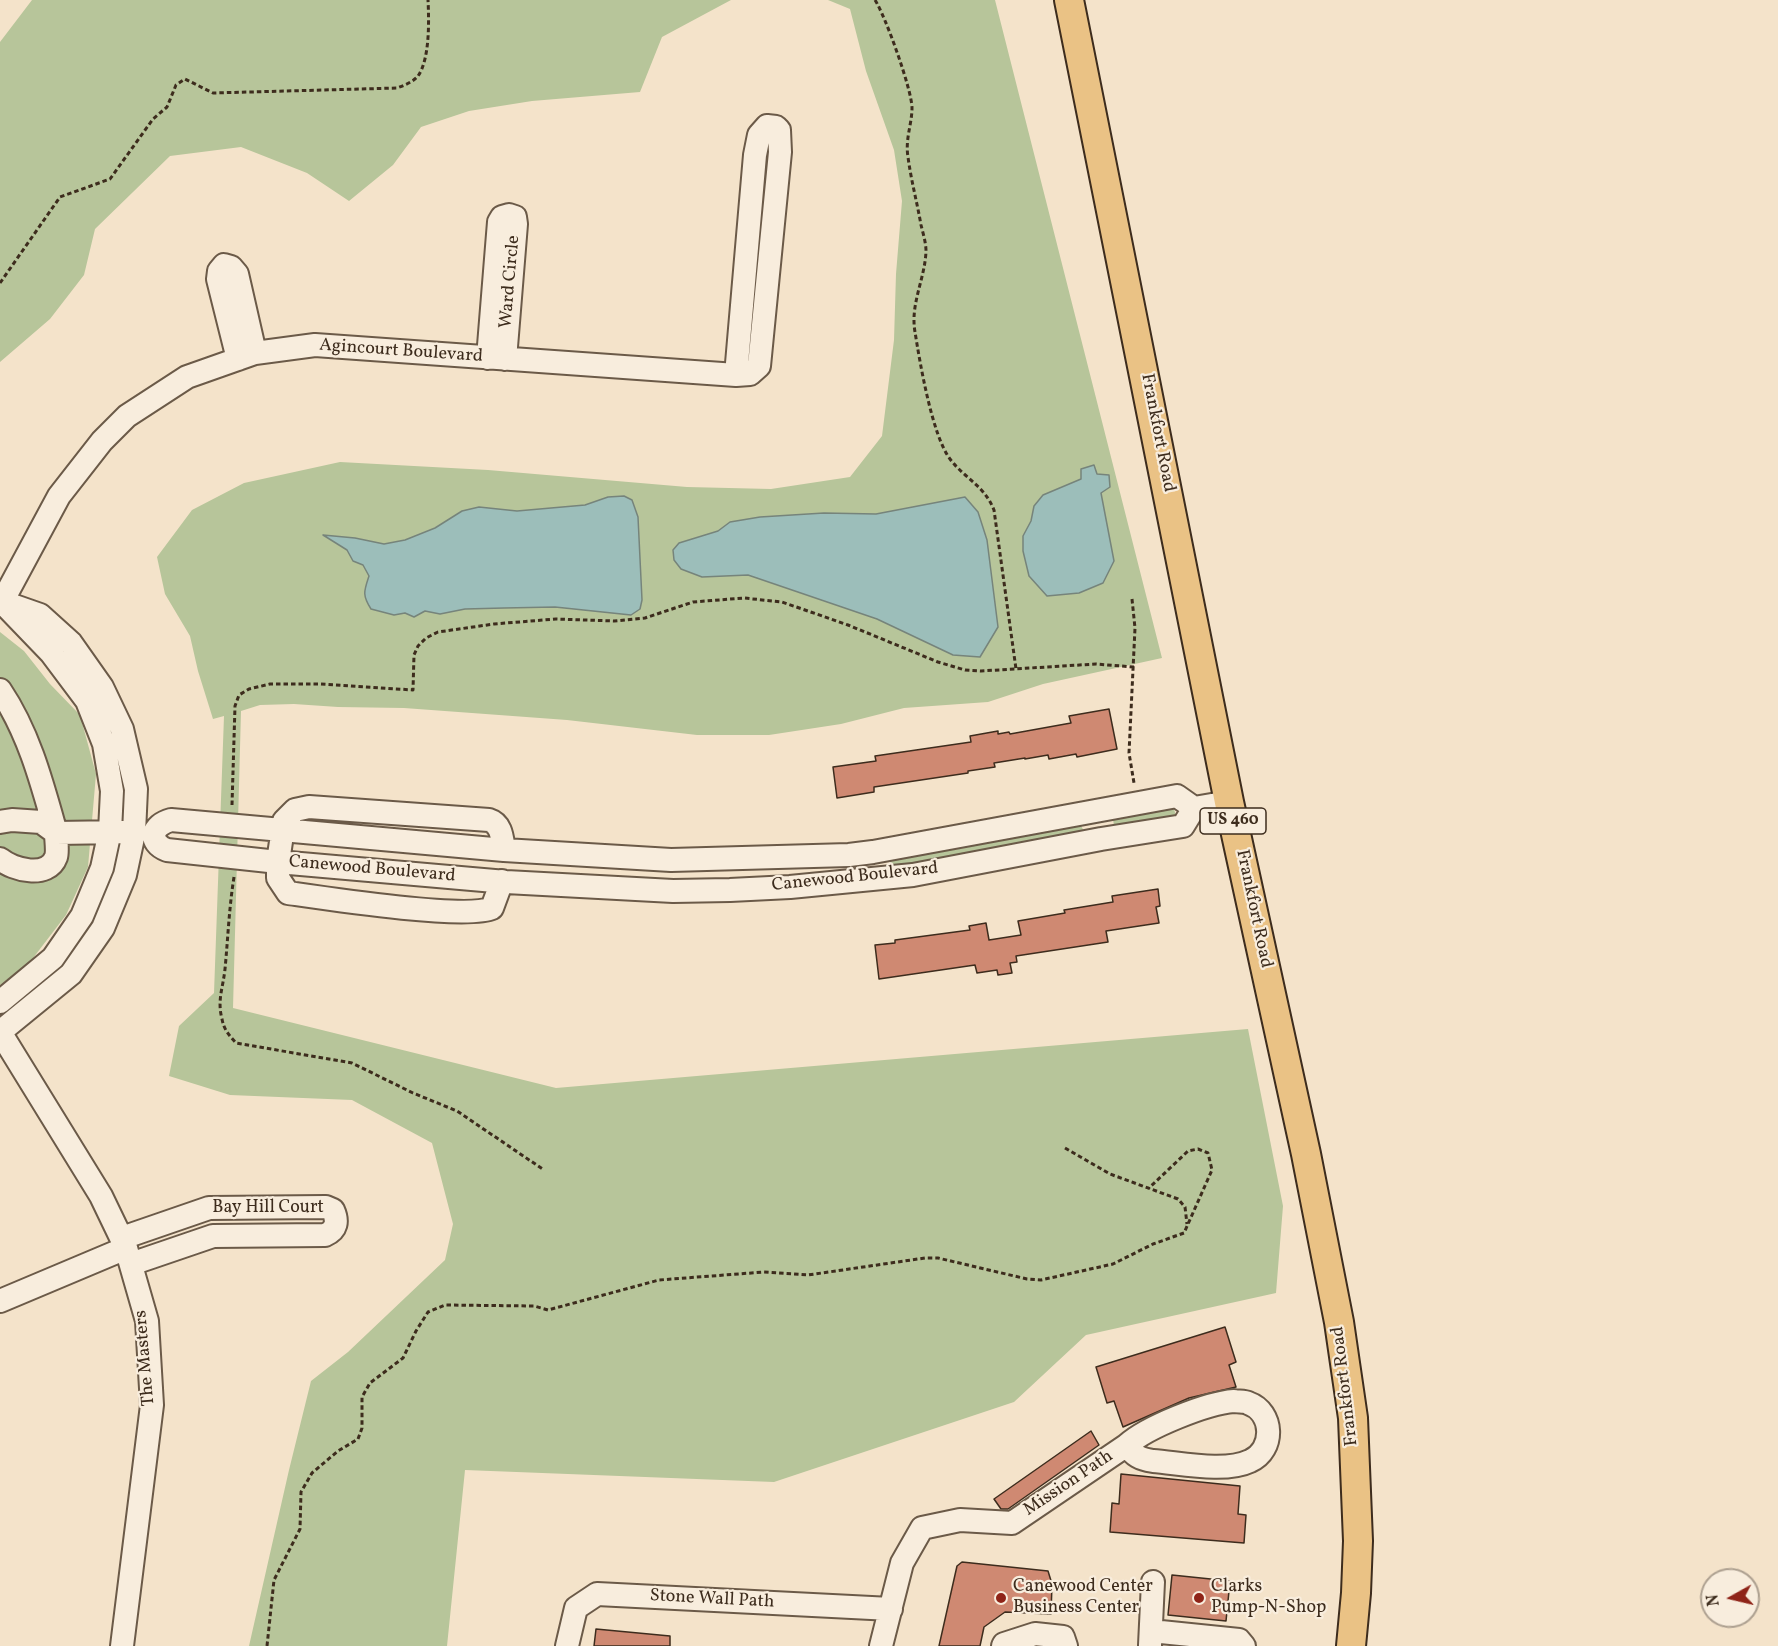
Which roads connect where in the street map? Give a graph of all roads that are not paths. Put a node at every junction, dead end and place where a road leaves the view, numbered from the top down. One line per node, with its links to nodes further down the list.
1 (1069, 0): 6 (main road, Frankfort Road / US 460)
2 (496, 359): 2 (street, Ward Circle); 3 (street, Agincourt Boulevard); 4 (street, Agincourt Boulevard)
3 (736, 375): 3 (street)
4 (1, 602): 9 (street); 12 (street)
5 (0, 690): 11 (street)
6 (1229, 802): 7 (street); 30 (main road, Frankfort Road / US 460)
7 (1194, 808): 10 (street, Canewood Boulevard); 15 (street, Canewood Boulevard)
8 (0, 822): 11 (street)
9 (110, 831): 11 (street); 12 (street); 16 (street)
10 (282, 831): 12 (street, Canewood Boulevard); 14 (street)
11 (56, 833): 13 (street)
12 (144, 833): 14 (street, Canewood Boulevard); 17 (street)
13 (0, 859)
14 (278, 862): 15 (street, Canewood Boulevard); 15 (street, Canewood Boulevard)
15 (502, 881)
16 (0, 1002)
17 (0, 1032): 18 (street, The Masters)
18 (126, 1250): 18 (street, Bay Hill Court); 19 (street); 24 (street, The Masters)
19 (0, 1301)
20 (1126, 1445): 20 (street, Mission Path); 22 (street, Mission Path)
21 (1153, 1582): 23 (street)
22 (891, 1609): 25 (street, Stone Wall Path); 26 (street, Mission Path)
23 (1151, 1638): 29 (street)
24 (122, 1646)
25 (567, 1646)
26 (881, 1646)
27 (1003, 1646): 28 (street)
28 (1066, 1646)
29 (1244, 1646)
30 (1351, 1646)

